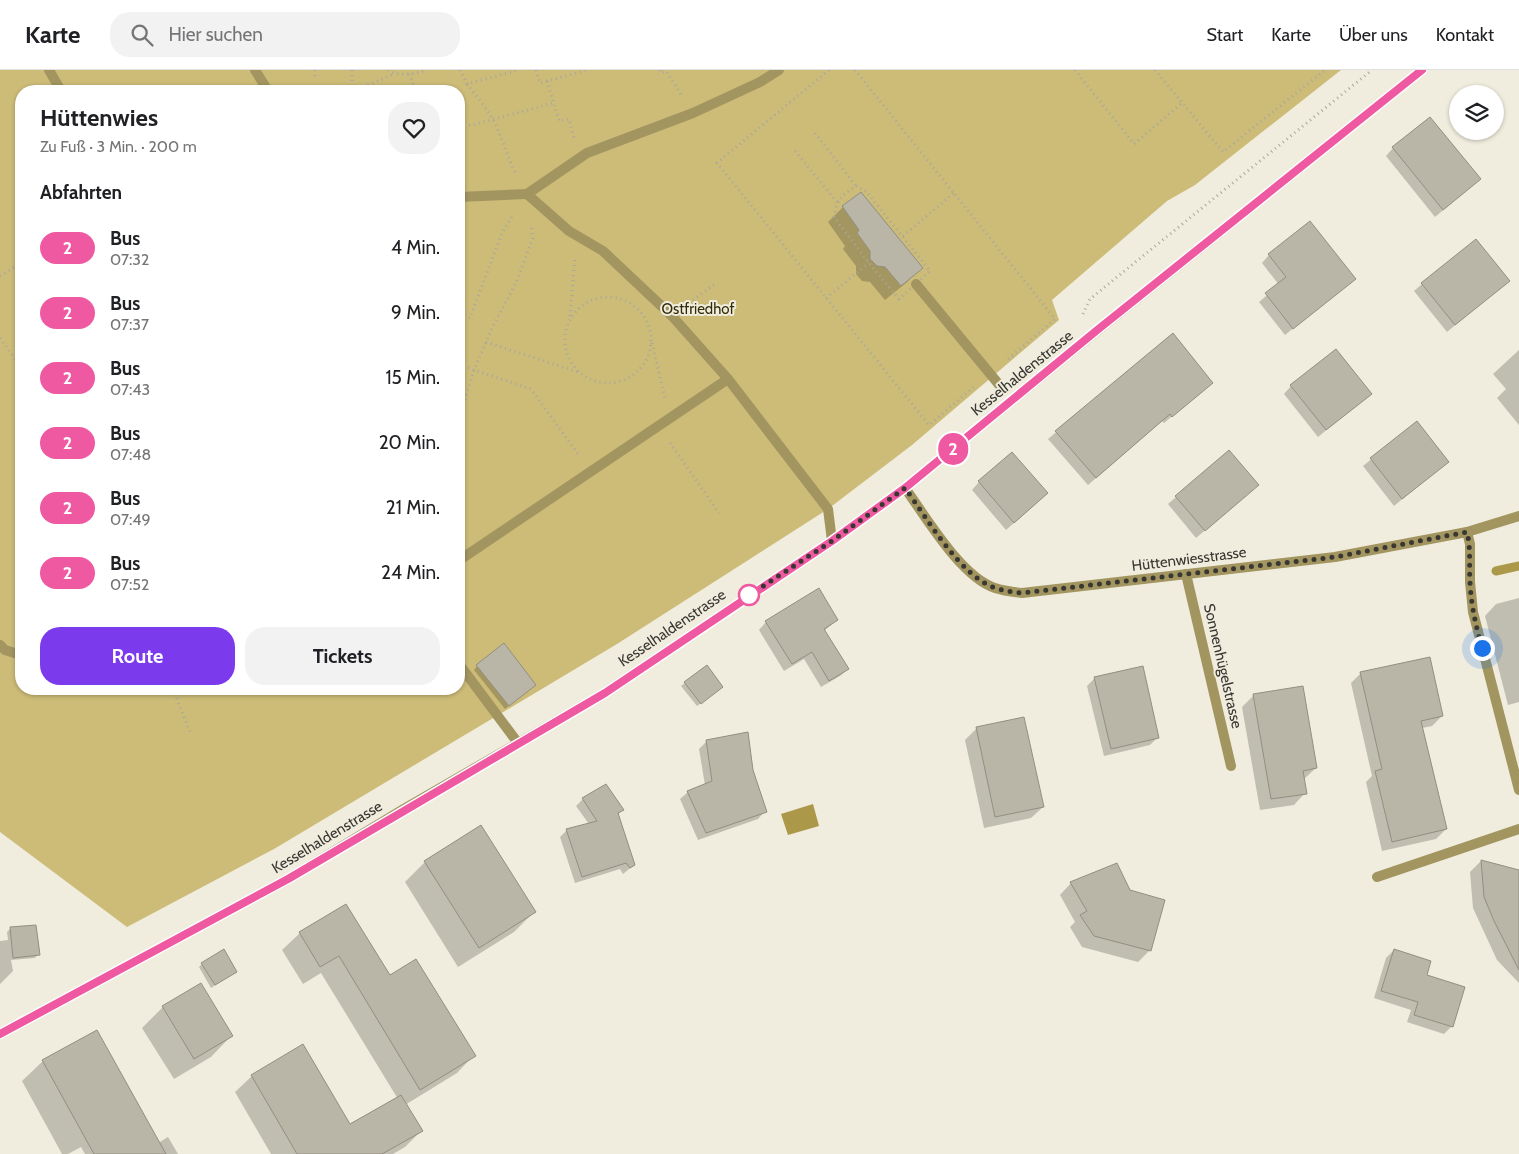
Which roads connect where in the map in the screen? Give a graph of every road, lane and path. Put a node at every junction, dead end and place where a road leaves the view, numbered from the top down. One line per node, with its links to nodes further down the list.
1 (49, 70): 25 (street)
2 (255, 70): 26 (street)
3 (315, 70): 22 (path)
4 (352, 70): 27 (path)
5 (388, 70): 20 (path)
6 (427, 70): 21 (path)
7 (460, 70): 24 (path)
8 (519, 70): 24 (path)
9 (536, 70): 23 (path)
10 (587, 70): 23 (path)
11 (660, 70): 32 (path)
12 (779, 70): 32 (street)
13 (830, 70): 50 (path)
14 (854, 70): 39 (path)
15 (1074, 70): 31 (path)
16 (1155, 70): 31 (path)
17 (1325, 70): 31 (path)
18 (1372, 70): 54 (path)
19 (1422, 70): 70 (street, Kesselhaldenstrasse)
20 (394, 74): 21 (path); 28 (path)
21 (409, 74): 29 (path)
22 (315, 76)
23 (547, 81): 30 (path)
24 (467, 84): 33 (path)
25 (58, 85)
26 (264, 85)
27 (353, 85)
28 (367, 85)
29 (413, 85)
30 (554, 103): 33 (path); 37 (path)
31 (1182, 103)
32 (693, 113): 37 (street)
33 (493, 120): 34 (path); 40 (path)
34 (465, 124)
35 (815, 134): 38 (path)
36 (795, 151): 42 (path)
37 (579, 158): 40 (street)
38 (856, 186): 42 (path); 44 (path)
39 (954, 193): 44 (path); 59 (path)
40 (527, 194): 41 (street); 43 (street); 52 (path); 57 (path)
41 (465, 197)
42 (837, 202): 45 (path)
43 (576, 235): 51 (street); 53 (path)
44 (903, 236): 49 (path)
45 (869, 263): 49 (path); 50 (path)
46 (15, 267): 47 (path)
47 (0, 276)
48 (714, 284): 51 (path)
49 (916, 284): 65 (street)
50 (826, 298): 64 (path)
51 (672, 316): 63 (street)
52 (465, 317)
53 (570, 318): 56 (path); 62 (path)
54 (1081, 320)
55 (0, 338): 58 (path)
56 (651, 341): 62 (path); 67 (path)
57 (486, 342): 61 (path); 62 (path)
58 (15, 359)
59 (1004, 362)
60 (465, 366): 61 (path)
61 (474, 370): 66 (path); 69 (path)
62 (579, 372)
63 (728, 379): 67 (street); 74 (street)
64 (977, 385)
65 (1001, 387)
66 (465, 399)
67 (669, 418): 68 (street)
68 (658, 426): 69 (street); 71 (path)
69 (591, 471): 75 (street)
70 (905, 488): 74 (street, Kesselhaldenstrasse); 76 (street, Hüttenwiesstrasse)
71 (719, 513)
72 (1519, 516): 73 (street, Hüttenwiesstrasse)
73 (1467, 532): 76 (street, Hüttenwiesstrasse); 84 (street)
74 (832, 541): 82 (street, Kesselhaldenstrasse)
75 (465, 555)
76 (1186, 574): 83 (street, Sonnenhügelstrasse)
77 (0, 645): 78 (street)
78 (15, 653)
79 (465, 672): 82 (street)
80 (175, 695): 81 (path)
81 (190, 732)
82 (518, 743): 87 (street, Kesselhaldenstrasse)
83 (1231, 766)
84 (1519, 790)
85 (1519, 829): 86 (street)
86 (1377, 877)
87 (0, 1034)

